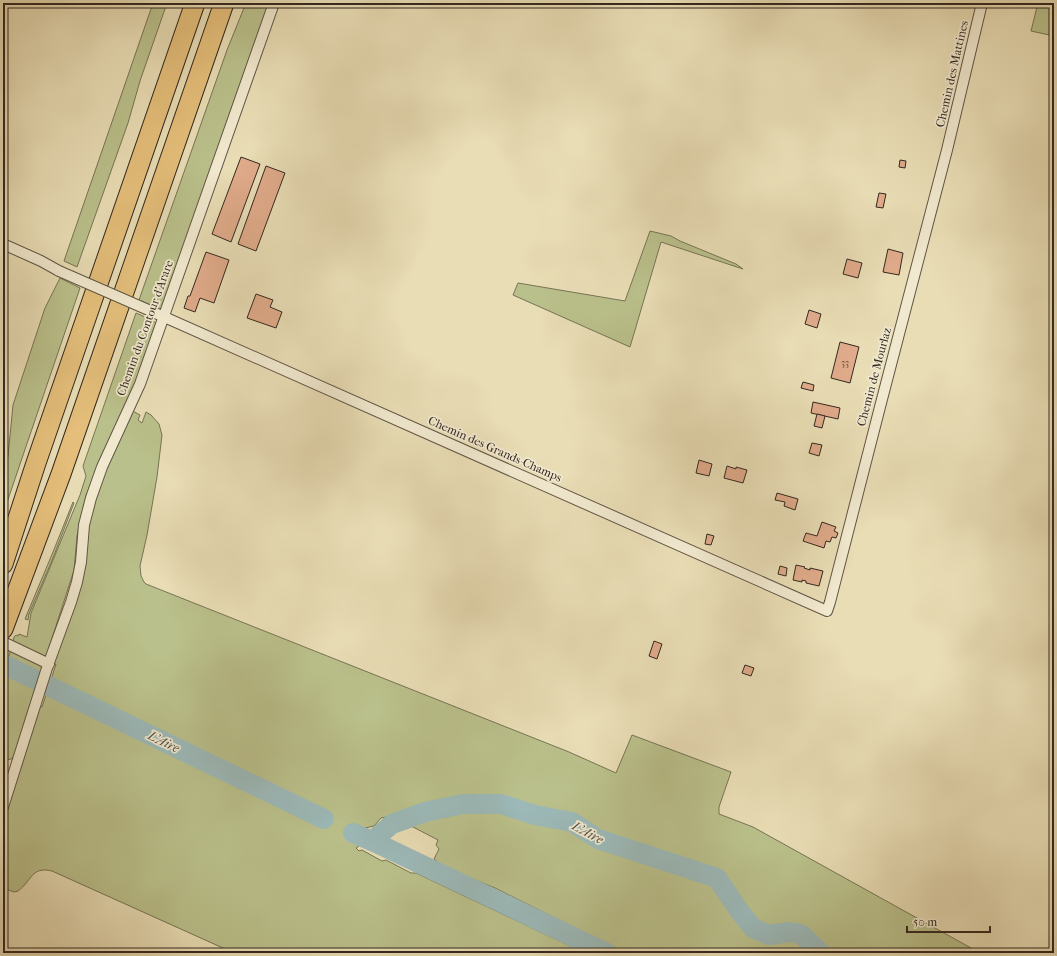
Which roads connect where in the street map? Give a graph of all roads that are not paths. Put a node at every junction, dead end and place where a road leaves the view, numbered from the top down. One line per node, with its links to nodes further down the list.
1 (195, 3): 8 (highway)
2 (224, 3): 10 (highway)
3 (274, 3): 7 (street, Chemin du Contour d'Arare)
4 (982, 3): 5 (street, Chemin des Mattines)
5 (947, 150): 9 (street, Chemin de Mourlaz)
6 (3, 244): 7 (street, Chemin des Grands-Champs, bridge)
7 (164, 317): 9 (street, Chemin des Grands-Champs); 12 (street, Chemin du Contour d'Arare)
8 (3, 564)
9 (827, 611)
10 (3, 629)
11 (3, 642): 12 (street)
12 (48, 666): 13 (street, Chemin du Contour d'Arare)
13 (3, 807)

